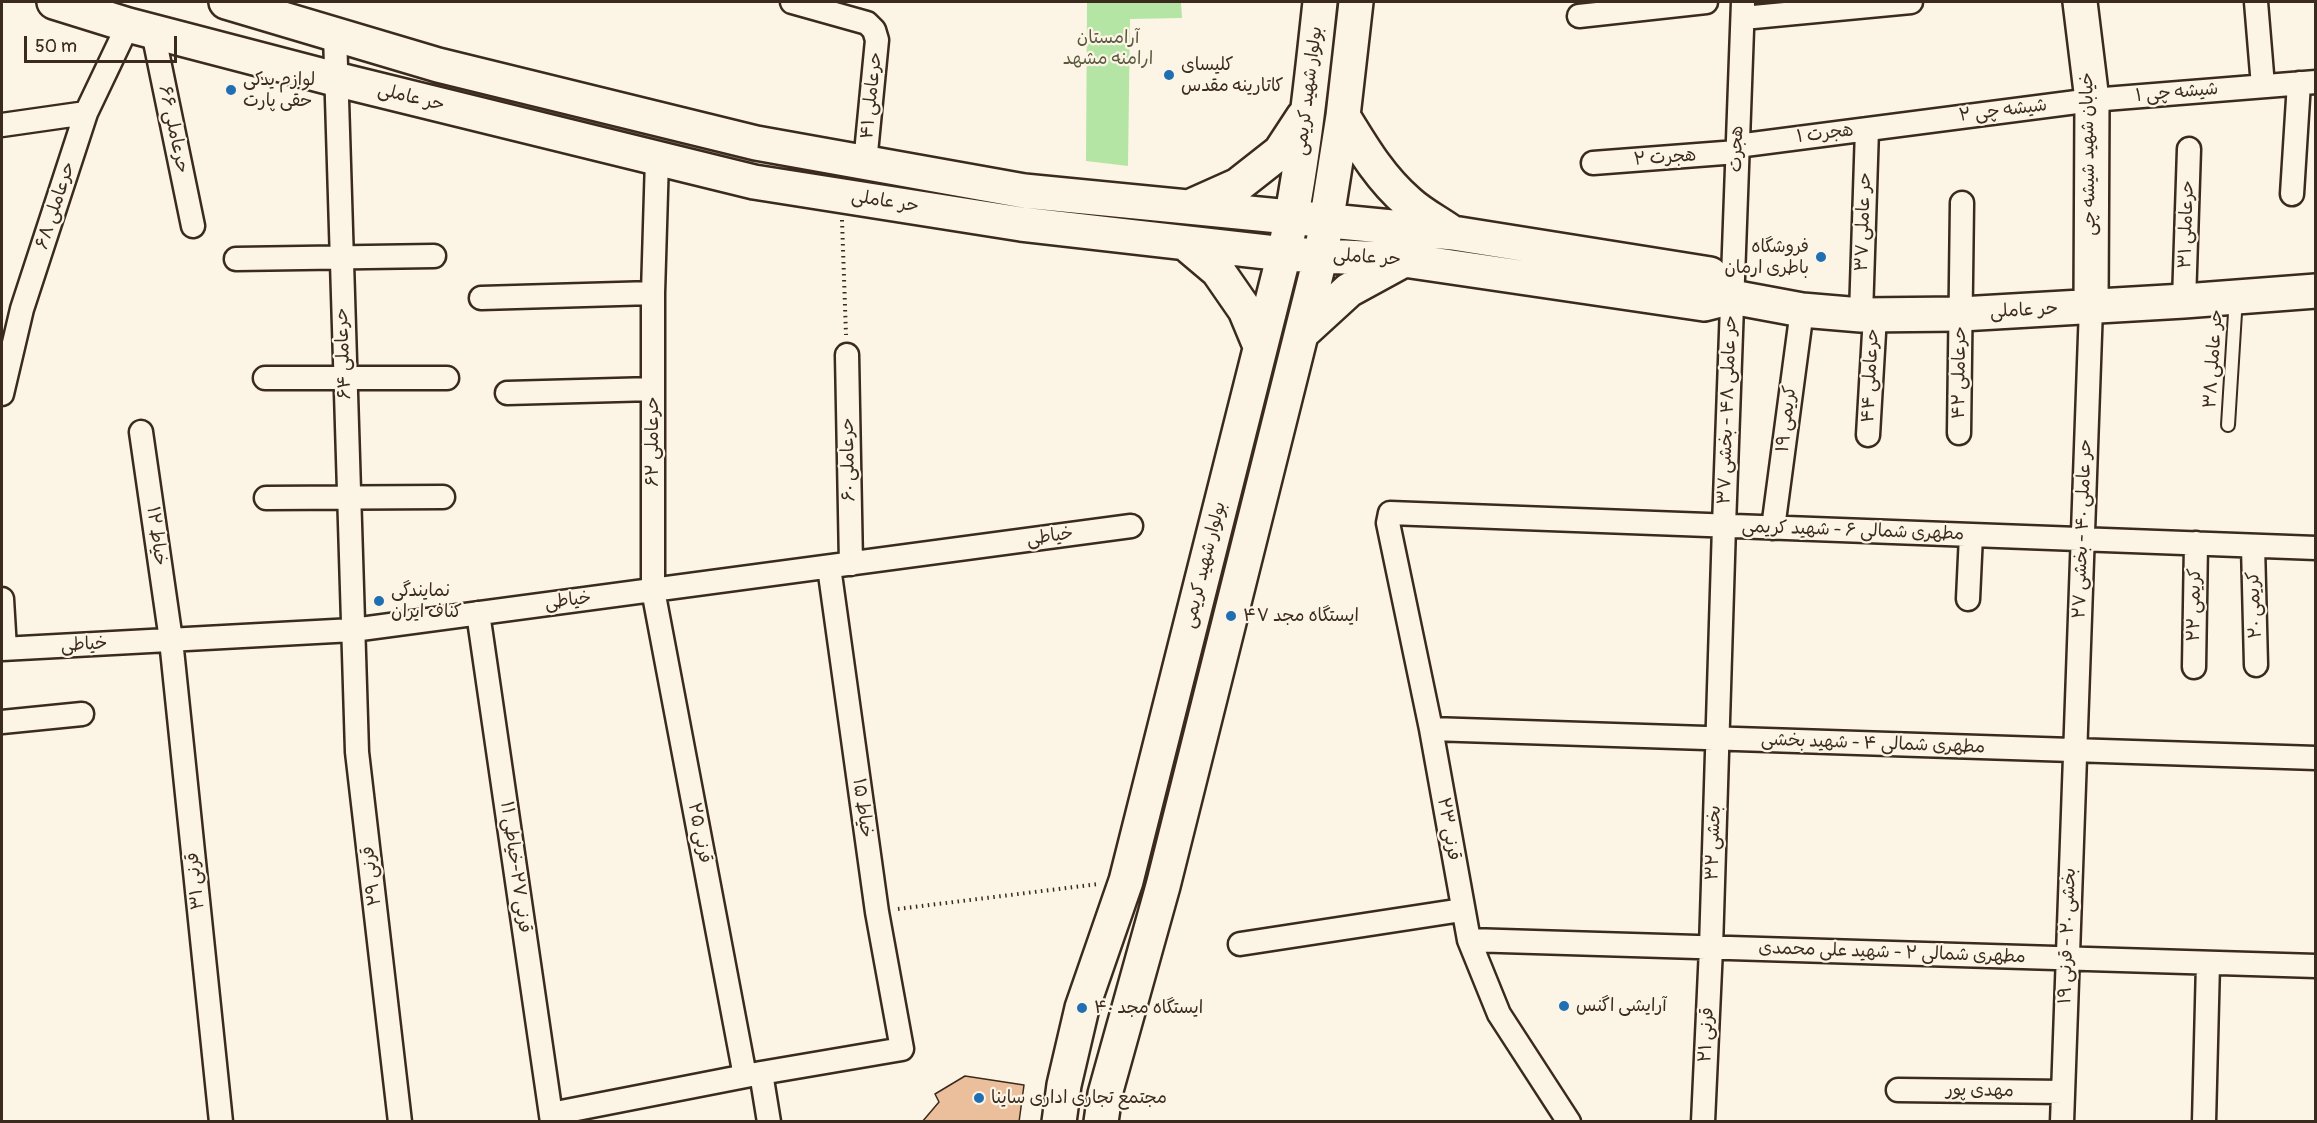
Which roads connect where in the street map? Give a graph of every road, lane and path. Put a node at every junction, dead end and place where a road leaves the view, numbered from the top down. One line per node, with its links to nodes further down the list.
1 (54, 2): 12 (main road, حر عاملی)
2 (226, 2): 13 (main road, حر عاملی)
3 (792, 2): 27 (street, حرعاملی ۴۱)
4 (1320, 2): 18 (main road, بولوار شهید کریمی)
5 (1356, 2): 20 (main road, بولوار شهید کریمی)
6 (1706, 2): 11 (street)
7 (1909, 2): 10 (street)
8 (2080, 2): 17 (main road, خیابان شهید شیشه چی)
9 (2256, 2): 16 (street)
10 (1743, 10): 24 (street, هجرت)
11 (1580, 16)
12 (140, 28): 14 (main road, حر عاملی); 19 (street, حرعاملی ۶۸); 35 (street, حرعاملی ۶۶)
13 (335, 34): 14 (street, حرعاملی ۶۴); 27 (main road, حر عاملی)
14 (335, 79): 26 (main road, حر عاملی); 41 (street, حرعاملی ۶۴)
15 (2307, 83): 16 (street, شیشه چی ۱); 29 (street)
16 (2263, 86): 17 (street, شیشه چی ۱)
17 (2092, 99): 21 (street, شیشه چی ۲); 50 (main road, خیابان شهید شیشه چی)
18 (1309, 108): 32 (main road); 33 (main road, بولوار شهید کریمی)
19 (86, 113): 22 (street); 62 (street, حرعاملی ۶۸)
20 (1344, 116): 34 (main road, بولوار شهید کریمی); 36 (main road)
21 (1913, 123): 23 (street, هجرت ۱)
22 (2, 125)
23 (1867, 129): 24 (street, هجرت ۱); 53 (street, حر عاملی ۳۷)
24 (1737, 149): 28 (street, هجرت ۲); 47 (street, هجرت)
25 (2189, 149): 49 (street, حرعاملی ۳۱)
26 (657, 159): 30 (main road, حر عاملی); 45 (street, حرعاملی ۶۲)
27 (865, 163): 32 (main road, حر عاملی)
28 (1593, 163)
29 (2292, 194)
30 (841, 195): 37 (main road, حر عاملی); 56 (path)
31 (1962, 203): 52 (street, حرعاملی ۴۲)
32 (1190, 207): 33 (main road, حر عاملی)
33 (1292, 217): 34 (main road, حر عاملی); 38 (main road, بولوار شهید کریمی)
34 (1327, 221): 36 (main road, حر عاملی); 39 (main road, بولوار شهید کریمی)
35 (193, 226)
36 (1453, 233): 47 (main road, حر عاملی)
37 (1186, 244): 38 (main road, حر عاملی); 55 (main road)
38 (1284, 254): 39 (main road, حر عاملی); 55 (main road, بولوار شهید کریمی)
39 (1321, 255): 43 (main road, حر عاملی); 54 (main road, بولوار شهید کریمی)
40 (434, 256): 41 (street)
41 (341, 258): 42 (street); 58 (street, حرعاملی ۶۴)
42 (236, 259)
43 (1404, 260): 47 (main road, حر عاملی); 54 (main road)
44 (2316, 291): 46 (main road, حر عاملی)
45 (654, 293): 48 (street); 60 (street, حرعاملی ۶۲)
46 (2236, 296): 49 (main road, حر عاملی); 63 (lane, حر عاملی ۳۸)
47 (1732, 297): 51 (main road, حر عاملی); 72 (street, حر عاملی ۴۸ - بخشی ۳۷)
48 (481, 298)
49 (2184, 301): 50 (main road, حر عاملی)
50 (2091, 307): 52 (main road, حر عاملی); 75 (street, حر عاملی ۴۰ - بخشی ۲۷)
51 (1802, 310): 53 (main road, حر عاملی); 73 (street, کریمی ۱۹)
52 (1961, 314): 53 (main road, حر عاملی); 65 (street, حرعاملی ۴۲)
53 (1868, 315): 66 (street, حرعاملی ۴۴)
54 (1302, 333): 112 (main road, بولوار شهید کریمی)
55 (1260, 346): 95 (main road, بولوار شهید کریمی)
56 (847, 356): 79 (street, حرعاملی ۶۰)
57 (265, 378): 58 (street)
58 (345, 378): 59 (street); 69 (street, حرعاملی ۶۴)
59 (447, 378)
60 (653, 389): 61 (street); 80 (street, حرعاملی ۶۲)
61 (507, 393)
62 (2, 394)
63 (2228, 425)
64 (141, 432): 85 (street, خیاط ۱۲)
65 (1959, 433)
66 (1868, 435)
67 (443, 497): 69 (street)
68 (266, 498): 69 (street)
69 (349, 498): 84 (street, حرعاملی ۶۴)
70 (1390, 513): 72 (street, مطهری شمالی ۶ - شهید کریمی); 91 (street, قرنی ۲۳)
71 (1131, 526): 79 (street, خیاطی)
72 (1724, 526): 73 (street, مطهری شمالی ۶ - شهید کریمی); 92 (street, حر عاملی ۴۸ - بخشی ۳۷)
73 (1773, 528): 74 (street, مطهری شمالی ۶ - شهید کریمی)
74 (1971, 535): 75 (street, مطهری شمالی ۶ - شهید کریمی); 82 (street)
75 (2082, 539): 76 (street, مطهری شمالی ۶ - شهید کریمی); 93 (street, حر عاملی ۴۰ - بخشی ۲۷)
76 (2196, 543): 77 (street, مطهری شمالی ۶ - شهید کریمی); 88 (street, کریمی ۲۲)
77 (2253, 546): 78 (street, مطهری شمالی ۶ - شهید کریمی); 87 (street, کریمی ۲۰)
78 (2316, 548)
79 (840, 566): 80 (street, خیاطی); 97 (street, خیاط ۱۵)
80 (653, 590): 83 (street, خیاطی); 104 (street, قرنی ۲۵)
81 (2, 599): 86 (street)
82 (1968, 599)
83 (478, 613): 84 (street, خیاطی); 107 (street, قرنی ۲۷-خیاطی ۱۱)
84 (353, 630): 85 (street, خیاطی); 109 (street, قرنی ۲۹)
85 (171, 640): 86 (street, خیاطی); 108 (street, قرنی ۳۱)
86 (3, 649)
87 (2256, 665)
88 (2194, 667)
89 (82, 714): 90 (street)
90 (2, 722)
91 (1431, 729): 92 (street, مطهری شمالی ۴ - شهید بخشی); 96 (street, قرنی ۲۳)
92 (1717, 739): 93 (street, مطهری شمالی ۴ - شهید بخشی); 100 (street, بخشی ۳۲)
93 (2075, 750): 94 (street, مطهری شمالی ۴ - شهید بخشی); 101 (street, بخشی ۲۰ - قرنی ۱۹)
94 (2316, 758)
95 (1126, 881): 97 (path); 111 (main road, بولوار شهید کریمی)
96 (1462, 910): 98 (street, قرنی ۲۳); 99 (street)
97 (877, 912): 104 (street, خیاط ۱۵)
98 (1469, 940): 100 (street, مطهری شمالی ۲ - شهید علی محمدی); 113 (street, قرنی ۲۳)
99 (1240, 944)
100 (1711, 948): 101 (street, مطهری شمالی ۲ - شهید علی محمدی); 114 (street, قرنی ۲۱)
101 (2067, 959): 102 (street, مطهری شمالی ۲ - شهید علی محمدی); 106 (street, بخشی ۲۰ - قرنی ۱۹)
102 (2208, 963): 103 (street, مطهری شمالی ۲ - شهید علی محمدی); 116 (street)
103 (2316, 966)
104 (753, 1075): 107 (street); 110 (street, قرنی ۲۵)
105 (1898, 1090): 106 (street, مهدی پور)
106 (2063, 1092): 115 (street, بخشی ۲۰ - قرنی ۱۹)
107 (551, 1118)
108 (221, 1122)
109 (400, 1122)
110 (769, 1122)
111 (1059, 1122)
112 (1101, 1122)
113 (1569, 1122)
114 (1703, 1122)
115 (2062, 1122)
116 (2204, 1122)

